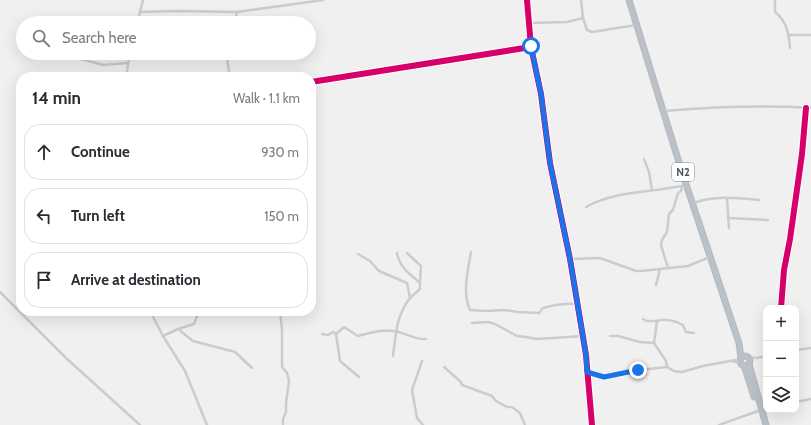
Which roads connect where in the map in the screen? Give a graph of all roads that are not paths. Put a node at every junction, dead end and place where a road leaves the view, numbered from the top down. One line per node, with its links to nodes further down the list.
1 (143, 0): 7 (street)
2 (323, 0): 8 (street)
3 (527, 0): 12 (street)
4 (581, 0): 11 (street)
5 (628, 0): 13 (highway, N2)
6 (775, 0): 14 (street)
7 (140, 12): 8 (street); 9 (street)
8 (237, 12): 10 (street)
9 (139, 16)
10 (236, 16)
11 (583, 18): 12 (street); 13 (street)
12 (529, 23): 16 (street)
13 (637, 25): 27 (highway, N2)
14 (789, 35): 15 (street); 17 (street)
15 (811, 35)
16 (531, 46): 24 (street); 43 (street)
17 (790, 48)
18 (84, 60): 21 (street)
19 (129, 60): 21 (street)
20 (227, 60): 23 (street)
21 (128, 63): 22 (street)
22 (127, 72)
23 (229, 72)
24 (316, 81)
25 (806, 108): 26 (street); 27 (street); 51 (street)
26 (811, 108)
27 (664, 111): 29 (highway, N2)
28 (644, 159): 30 (street)
29 (684, 185): 30 (street); 33 (highway, N2); 44 (street)
30 (652, 190): 34 (street)
31 (727, 198): 32 (street); 33 (street); 35 (street)
32 (759, 200)
33 (694, 203): 42 (highway, N2)
34 (586, 207)
35 (728, 218): 36 (street); 37 (street)
36 (768, 220)
37 (729, 228)
38 (471, 252): 50 (street)
39 (397, 253): 46 (street)
40 (407, 253): 46 (street)
41 (358, 254): 49 (street)
42 (710, 257): 44 (street); 76 (highway, N2)
43 (570, 259): 45 (street); 50 (street)
44 (668, 268): 45 (street)
45 (660, 269): 47 (street)
46 (420, 282): 49 (street)
47 (656, 285)
48 (0, 292): 52 (street)
49 (410, 298): 61 (street)
50 (578, 304): 66 (street)
51 (781, 305)
52 (16, 308)
53 (24, 316): 85 (street)
54 (153, 316): 65 (street)
55 (197, 316): 60 (street)
56 (281, 316): 87 (street)
57 (643, 319): 58 (street)
58 (657, 321): 62 (street); 69 (street)
59 (472, 323): 66 (street)
60 (178, 329): 65 (street); 79 (street)
61 (396, 332): 64 (street); 68 (street); 72 (street)
62 (694, 333)
63 (322, 334): 64 (street)
64 (336, 334): 81 (street)
65 (163, 336): 86 (street)
66 (583, 336): 80 (street)
67 (610, 336): 69 (street)
68 (426, 339)
69 (654, 343): 78 (street)
70 (811, 348): 71 (street)
71 (799, 350)
72 (393, 356)
73 (763, 357): 74 (street)
74 (757, 358): 76 (street); 76 (street)
75 (422, 361): 88 (street)
76 (745, 361): 78 (street); 84 (highway, N2)
77 (444, 367): 89 (street)
78 (667, 367): 80 (street)
79 (252, 368)
80 (587, 372): 90 (street)
81 (359, 378)
82 (811, 399): 83 (street)
83 (799, 401)
84 (762, 410): 91 (street); 92 (highway, N2); 93 (highway, N2)
85 (140, 425)
86 (207, 425)
87 (284, 425)
88 (423, 425)
89 (525, 425)
90 (592, 425)
91 (719, 425)
92 (762, 425)
93 (766, 425)

